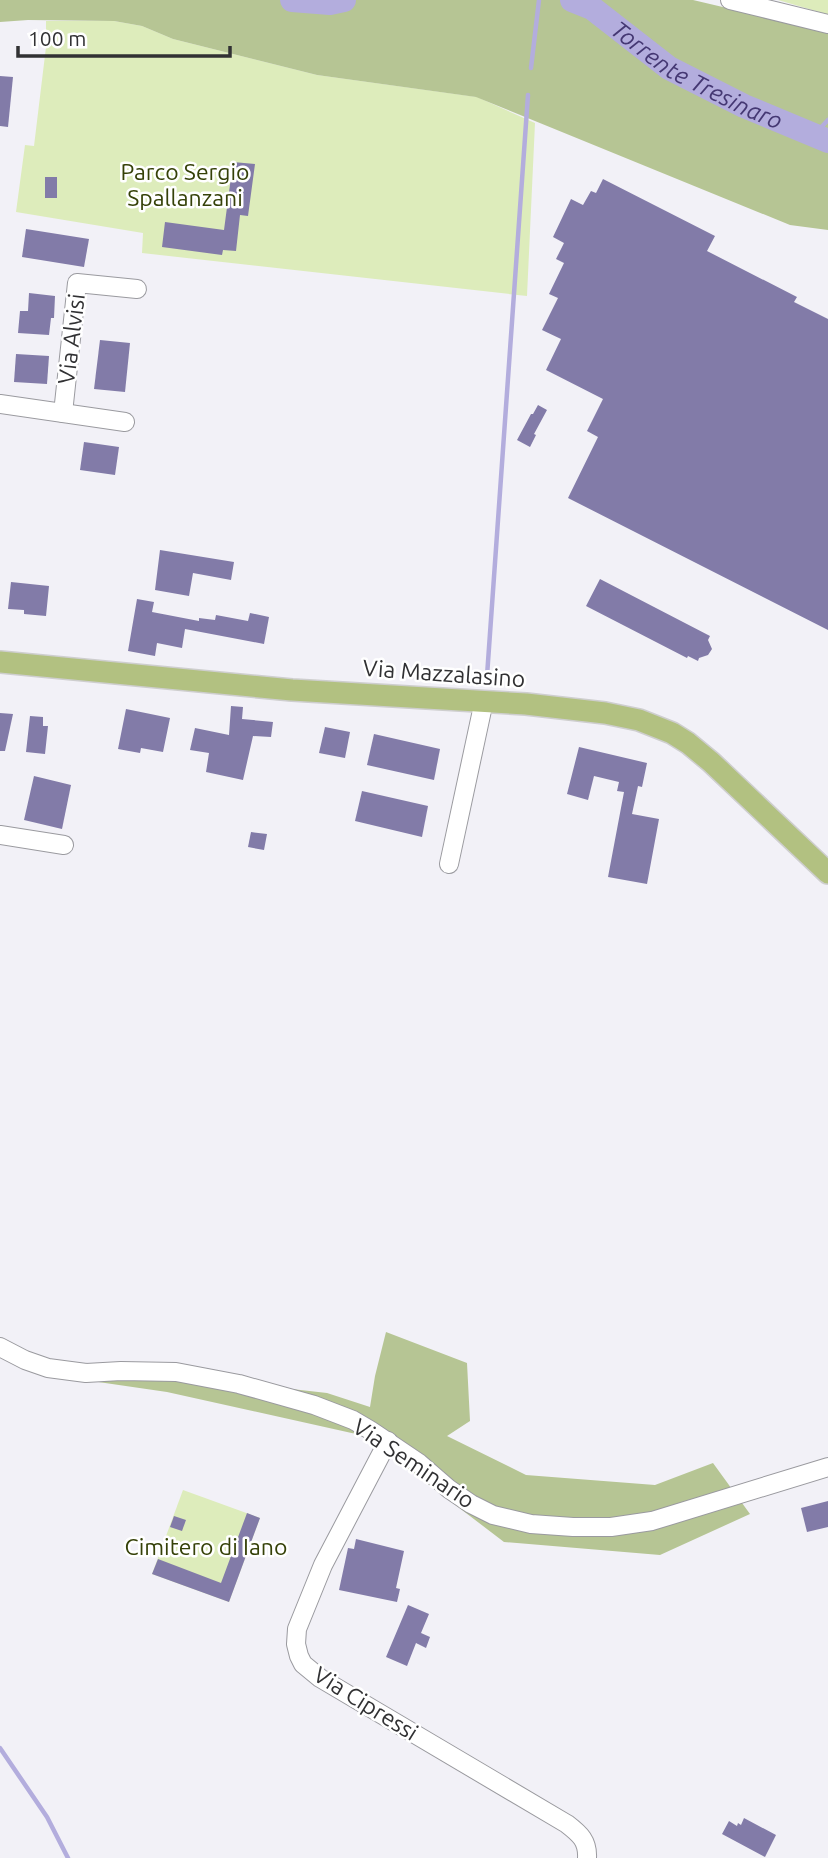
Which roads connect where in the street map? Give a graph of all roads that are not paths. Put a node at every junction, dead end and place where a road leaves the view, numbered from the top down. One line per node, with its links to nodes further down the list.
1 (730, 0): 2 (street)
2 (828, 24)
3 (137, 289): 5 (street, Via Alvisi)
4 (0, 404): 5 (street, Via Alvisi)
5 (63, 413): 6 (street, Via Alvisi)
6 (125, 422)
7 (0, 662): 8 (main road, Via Mazzalasino)
8 (484, 701): 11 (street); 12 (main road, Via Mazzalasino)
9 (0, 835): 10 (street)
10 (64, 845)
11 (449, 864)
12 (828, 873)
13 (0, 1347): 14 (street, Via Seminario)
14 (388, 1441): 15 (street, Via Seminario); 16 (street, Via Cipressi)
15 (828, 1467)
16 (587, 1858)

